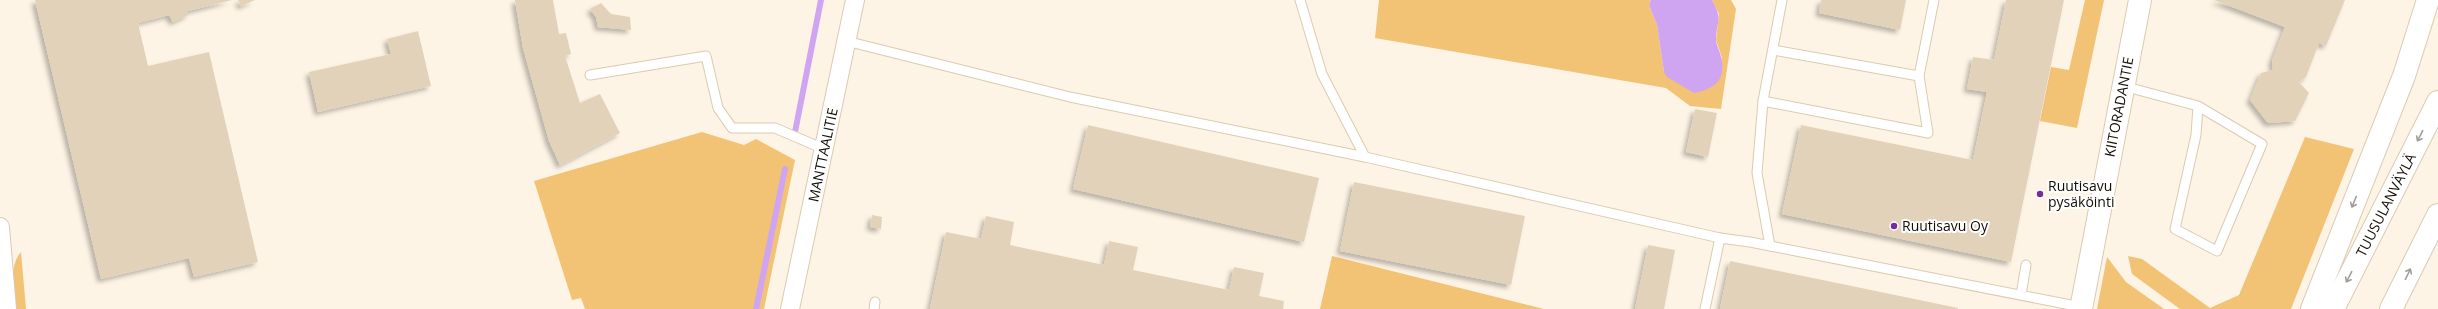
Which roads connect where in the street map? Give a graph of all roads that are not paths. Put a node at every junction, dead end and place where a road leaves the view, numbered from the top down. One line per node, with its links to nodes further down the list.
1 (855, 0): 7 (street, MANTTAALITIE)
2 (1300, 0): 16 (lane)
3 (1782, 0): 8 (lane)
4 (1934, 0): 10 (lane)
5 (2140, 0): 11 (main road, KIITORADANTIE)
6 (2432, 5): 27 (main road, one-way to 27)
7 (846, 41): 15 (street, MANTTAALITIE); 16 (lane)
8 (1773, 50): 10 (lane); 12 (lane)
9 (590, 75): 15 (lane)
10 (1919, 76): 12 (lane)
11 (2123, 86): 14 (lane); 23 (main road, KIITORADANTIE)
12 (1763, 101): 20 (lane)
13 (2438, 102): 28 (main road, TUUSULANVÄYLÄ, one-way to 28)
14 (2198, 106): 14 (lane)
15 (824, 149): 25 (street, MANTTAALITIE)
16 (1365, 157): 19 (lane)
17 (2438, 215): 29 (main road, one-way to 17)
18 (0, 227): 24 (street)
19 (1720, 238): 20 (lane); 26 (lane)
20 (1770, 246): 22 (lane)
21 (2026, 265): 22 (lane)
22 (2020, 295): 23 (lane)
23 (2081, 308)
24 (6, 309)
25 (790, 309)
26 (1705, 309)
27 (2312, 309)
28 (2333, 309)
29 (2391, 309)

